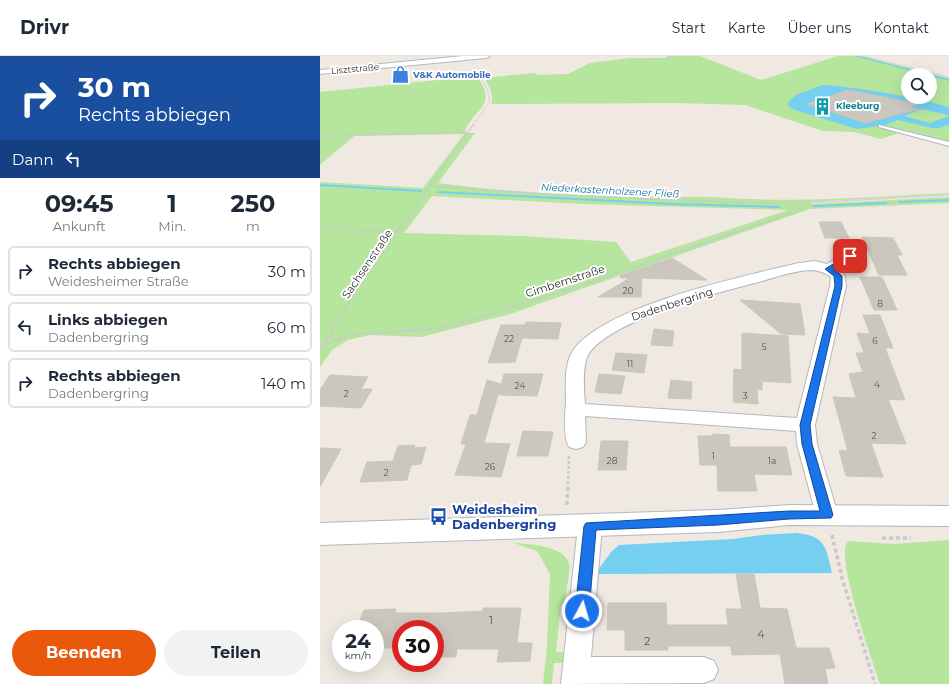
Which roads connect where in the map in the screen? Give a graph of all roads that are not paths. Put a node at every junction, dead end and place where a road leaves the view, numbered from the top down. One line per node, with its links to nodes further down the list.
1 (482, 56): 2 (street, Lisztstraße)
2 (320, 72)
3 (881, 126): 4 (lane)
4 (949, 144)
5 (850, 256): 6 (street)
6 (829, 269): 7 (street, Dadenbergring); 8 (street)
7 (576, 409): 8 (street); 9 (street, Dadenbergring)
8 (805, 425): 10 (street)
9 (576, 442)
10 (827, 515): 11 (street); 12 (street)
11 (949, 516)
12 (590, 526): 13 (street); 15 (street)
13 (320, 534)
14 (704, 670): 15 (street)
15 (576, 677)

